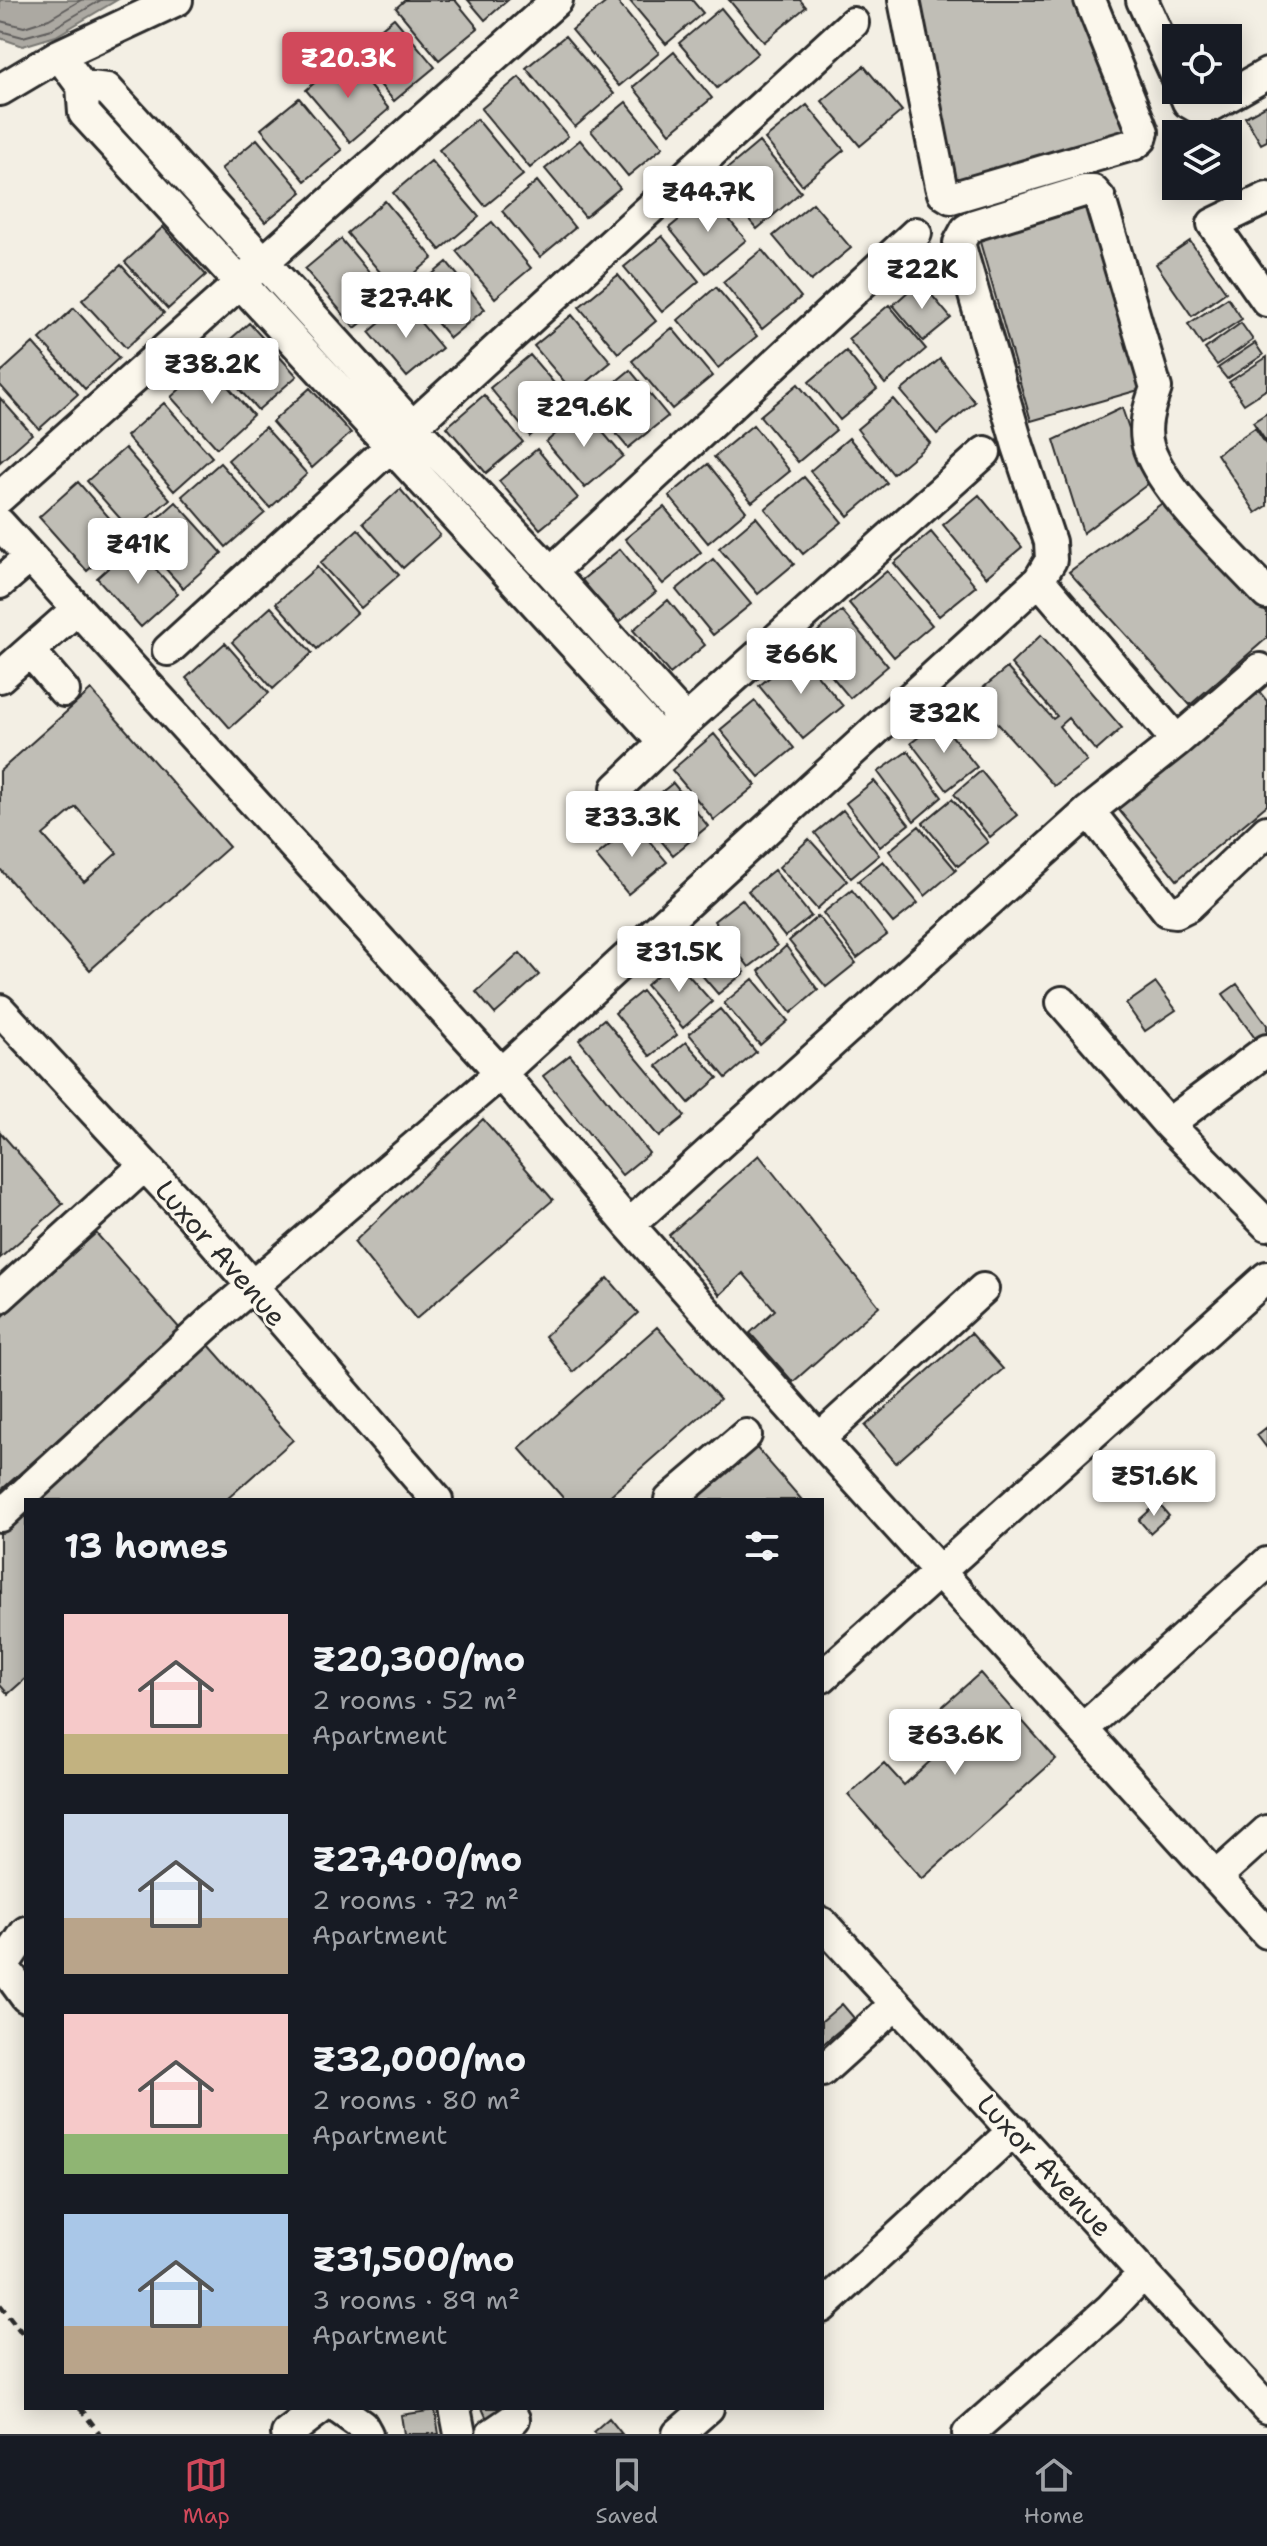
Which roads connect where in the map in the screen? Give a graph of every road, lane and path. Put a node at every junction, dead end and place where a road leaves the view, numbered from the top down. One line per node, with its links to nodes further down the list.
1 (177, 0): 8 (street)
2 (557, 0): 17 (street)
3 (904, 0): 4 (street)
4 (1090, 0)
5 (1142, 0): 7 (street)
6 (853, 23): 20 (street)
7 (1162, 44)
8 (59, 55): 10 (street); 12 (street)
9 (1267, 74): 11 (street)
10 (82, 86): 17 (street); 18 (street)
11 (1242, 88)
12 (0, 90)
13 (1191, 104): 14 (street)
14 (1215, 104)
15 (1267, 198): 19 (street)
16 (916, 233): 25 (street)
17 (264, 261): 18 (street); 20 (street)
18 (242, 281): 20 (street); 22 (street)
19 (1267, 301)
20 (402, 436): 25 (street); 30 (street); 35 (street)
21 (985, 452): 35 (street)
22 (0, 497)
23 (0, 524): 24 (street)
24 (30, 557): 27 (street); 29 (street)
25 (551, 572): 35 (street)
26 (1039, 580): 28 (street); 36 (street); 43 (street)
27 (0, 583)
28 (1267, 594)
29 (76, 610): 31 (street); 43 (street)
30 (168, 650)
31 (30, 651): 33 (street); 34 (street)
32 (1265, 669): 36 (street)
33 (0, 677)
34 (64, 691)
35 (675, 731): 37 (street)
36 (1177, 741): 38 (street)
37 (617, 788)
38 (1089, 811): 39 (street); 46 (street)
39 (1267, 831)
40 (1062, 1002): 44 (street)
41 (0, 1010): 45 (street, Luxor Avenue)
42 (1267, 1050): 44 (street)
43 (501, 1073): 46 (street); 49 (street)
44 (1168, 1124): 47 (street)
45 (144, 1166): 49 (street, Luxor Avenue); 51 (street)
46 (629, 1225): 53 (street)
47 (1267, 1225)
48 (1267, 1277): 58 (street)
49 (251, 1286): 54 (street, Luxor Avenue); 56 (street)
50 (983, 1289): 53 (street)
51 (0, 1297)
52 (746, 1435): 55 (street)
53 (819, 1439): 58 (street)
54 (435, 1498)
55 (672, 1498)
56 (0, 1516)
57 (1267, 1563): 60 (street)
58 (938, 1570): 59 (street); 60 (street)
59 (824, 1675)
60 (1083, 1729): 62 (street)
61 (1267, 1831): 62 (street)
62 (1216, 1877): 64 (street)
63 (824, 1925): 68 (street, Luxor Avenue)
64 (1267, 1933)
65 (24, 1935): 66 (street)
66 (2, 1968): 67 (street)
67 (24, 1995)
68 (896, 2004): 69 (street); 70 (street, Luxor Avenue)
69 (824, 2069)
70 (1014, 2130): 71 (street, Luxor Avenue); 73 (street)
71 (1144, 2273): 75 (street, Luxor Avenue); 81 (street)
72 (0, 2305): 74 (path)
73 (824, 2305)
74 (24, 2335)
75 (1267, 2408)
76 (82, 2410): 82 (path)
77 (318, 2410): 83 (street)
78 (341, 2410): 84 (street)
79 (455, 2410): 85 (street)
80 (705, 2410): 86 (street)
81 (987, 2428)
82 (100, 2434)
83 (287, 2434)
84 (367, 2434)
85 (460, 2434)
86 (678, 2434)

